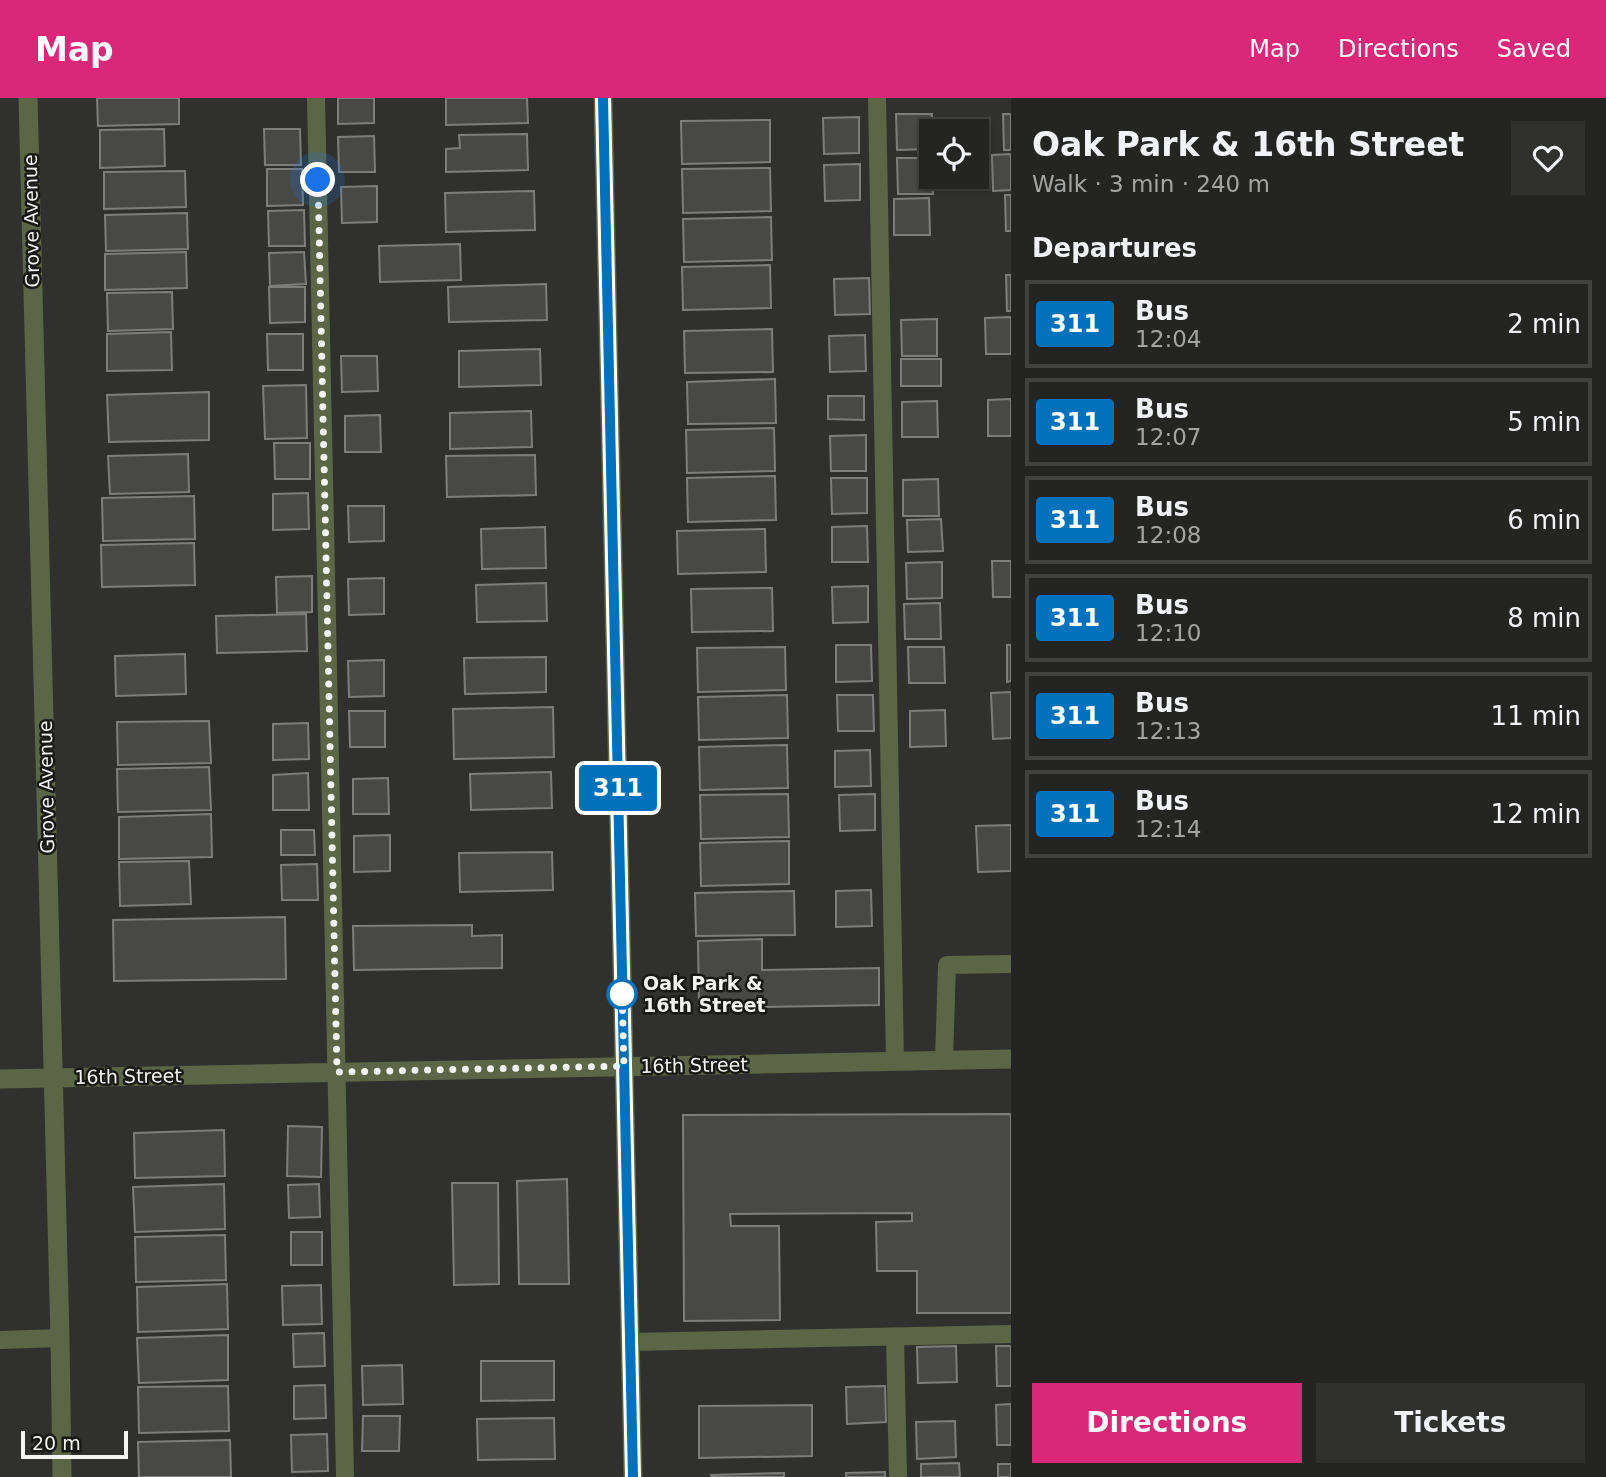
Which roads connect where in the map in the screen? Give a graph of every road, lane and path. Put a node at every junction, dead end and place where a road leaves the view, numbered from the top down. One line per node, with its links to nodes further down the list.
1 (28, 98): 11 (street, Grove Avenue)
2 (316, 98): 10 (lane)
3 (603, 98): 9 (street)
4 (877, 98): 8 (lane)
5 (1011, 964): 7 (lane)
6 (1011, 1059): 7 (street, 16th Street)
7 (944, 1060): 8 (street, 16th Street)
8 (895, 1061): 9 (street, 16th Street)
9 (624, 1066): 10 (street, 16th Street); 17 (street)
10 (337, 1072): 11 (street, 16th Street); 19 (lane)
11 (53, 1077): 12 (street, 16th Street); 15 (street, Grove Avenue)
12 (0, 1079)
13 (1011, 1334): 14 (lane)
14 (895, 1336): 17 (lane); 21 (lane)
15 (60, 1338): 16 (lane); 18 (street, Grove Avenue)
16 (0, 1340)
17 (630, 1342): 20 (street)
18 (62, 1477)
19 (345, 1477)
20 (633, 1477)
21 (898, 1477)

